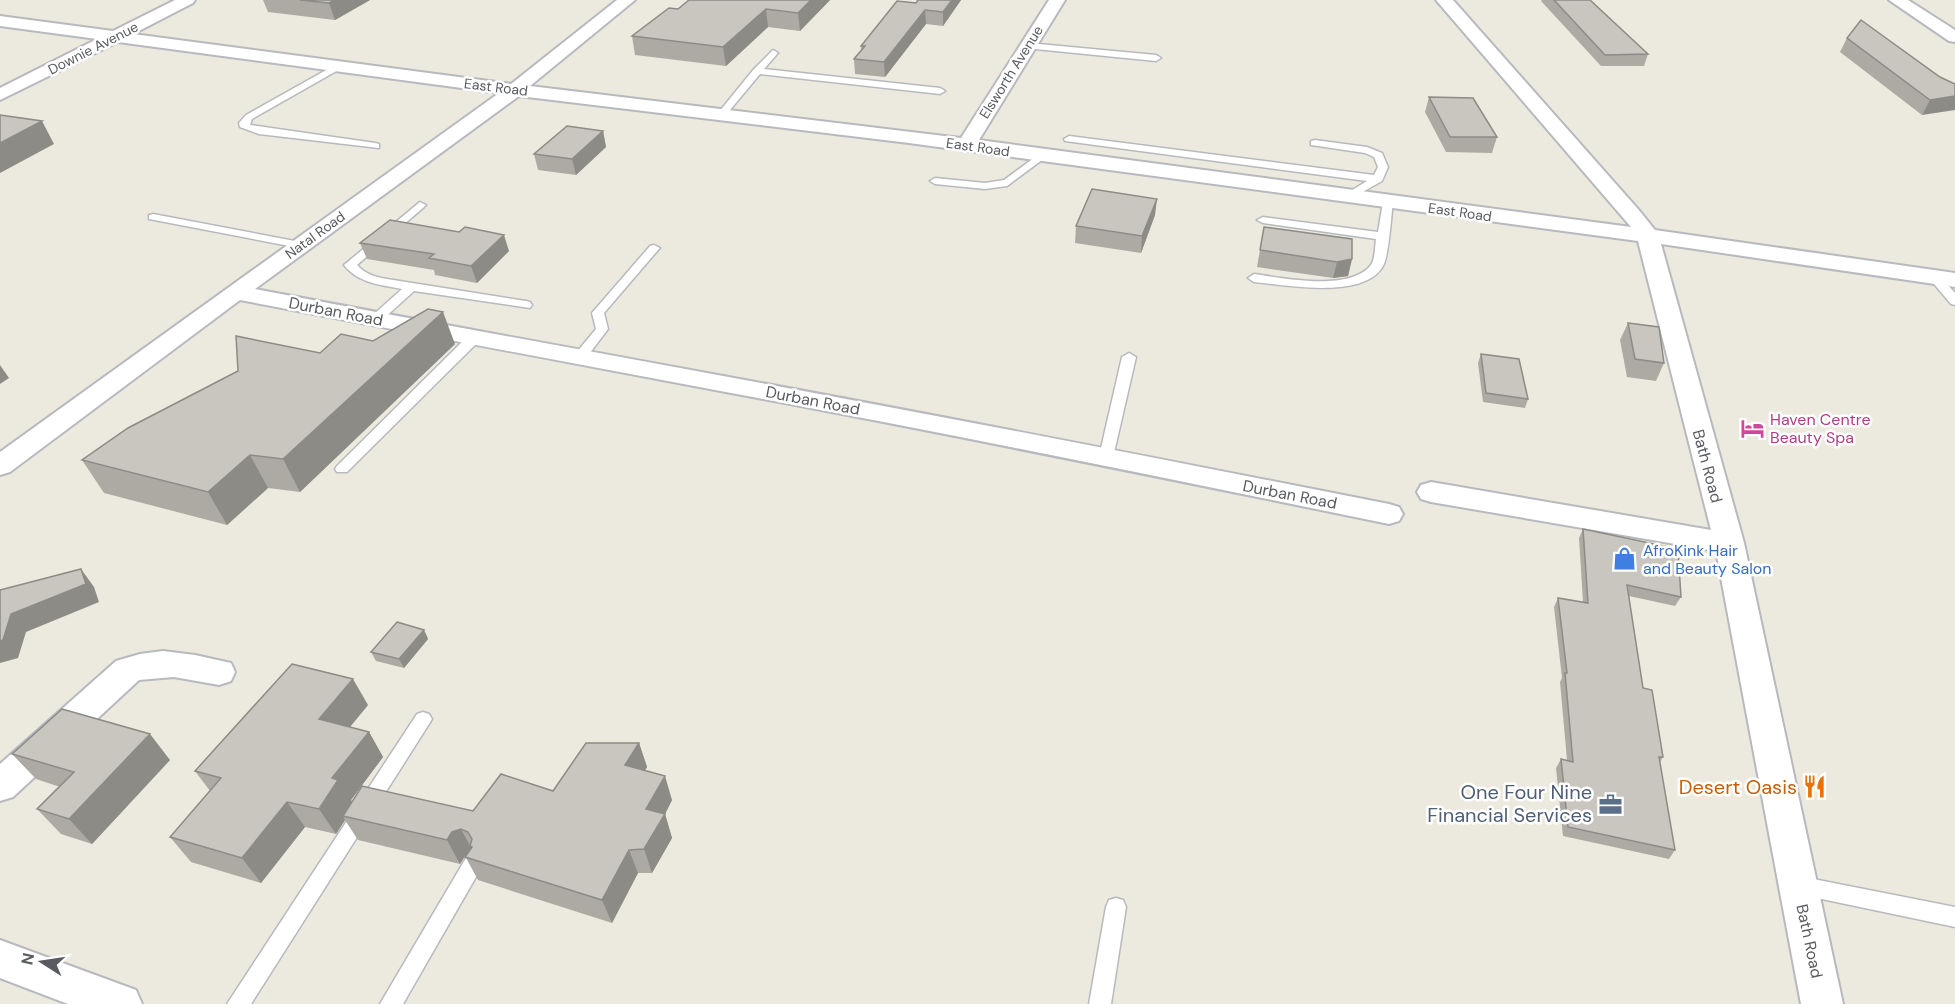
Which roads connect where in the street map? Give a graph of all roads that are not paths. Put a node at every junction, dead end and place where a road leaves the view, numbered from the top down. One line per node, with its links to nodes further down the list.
1 (187, 0): 7 (street, Downie Avenue)
2 (627, 0): 14 (street, Natal Road)
3 (1057, 0): 9 (street, Elsworth Avenue)
4 (1444, 0): 31 (street, Bath Road)
5 (1897, 0): 8 (street)
6 (0, 21): 7 (street, East Road)
7 (114, 37): 12 (street, East Road); 16 (street, Downie Avenue)
8 (1955, 37)
9 (1028, 46): 11 (lane); 20 (street, Elsworth Avenue)
10 (773, 53): 13 (lane)
11 (1156, 58)
12 (337, 67): 14 (street, East Road); 21 (lane)
13 (756, 70): 15 (lane); 17 (lane)
14 (515, 90): 17 (street, East Road); 32 (street, Natal Road)
15 (940, 91)
16 (0, 95)
17 (722, 114): 20 (street, East Road)
18 (1069, 139): 23 (lane)
19 (1315, 143): 23 (lane)
20 (966, 145): 22 (street, East Road)
21 (375, 146)
22 (1042, 155): 24 (lane); 25 (street, East Road)
23 (1378, 179): 25 (lane)
24 (935, 181)
25 (1346, 197): 26 (street, East Road); 31 (lane)
26 (1388, 202): 30 (lane); 31 (street, East Road)
27 (420, 205): 37 (lane)
28 (153, 217): 32 (lane)
29 (1263, 220): 30 (lane)
30 (1383, 236): 34 (lane)
31 (1648, 236): 35 (street, East Road); 50 (street, Bath Road)
32 (300, 245): 38 (street, Natal Road)
33 (654, 248): 44 (lane)
34 (1254, 278)
35 (1935, 278): 36 (street, East Road); 39 (lane)
36 (1955, 280)
37 (411, 287): 40 (lane); 41 (lane)
38 (236, 292): 41 (street, Durban Road); 46 (street, Natal Road)
39 (1955, 301)
40 (526, 305)
41 (376, 318): 42 (street, Durban Road)
42 (473, 339): 44 (street, Durban Road); 47 (lane)
43 (1129, 357): 45 (lane)
44 (578, 359): 45 (street, Durban Road)
45 (1106, 457): 49 (street, Durban Road)
46 (0, 466)
47 (342, 469)
48 (1431, 492): 50 (street)
49 (1389, 514)
50 (1729, 543): 55 (street, Bath Road)
51 (219, 672): 53 (street)
52 (423, 719): 60 (lane)
53 (0, 786)
54 (473, 864): 61 (lane)
55 (1798, 885): 57 (lane); 63 (street, Bath Road)
56 (1116, 907): 62 (lane)
57 (1955, 917)
58 (0, 959): 59 (street)
59 (121, 1004)
60 (238, 1004)
61 (391, 1004)
62 (1100, 1004)
63 (1822, 1004)

